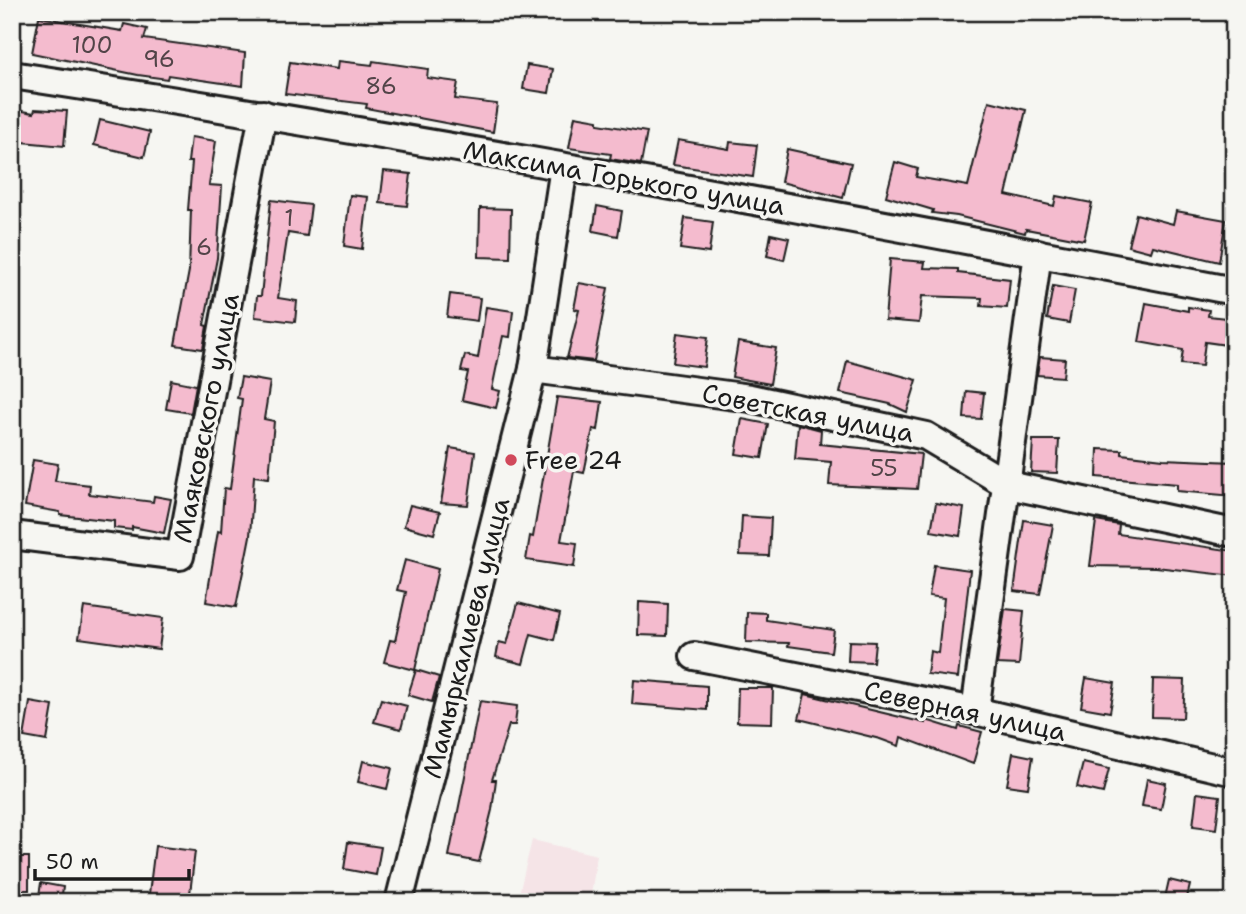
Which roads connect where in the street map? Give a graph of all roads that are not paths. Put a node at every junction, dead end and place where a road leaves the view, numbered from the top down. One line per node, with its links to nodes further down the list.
1 (12, 75): 2 (street, Максима Горького улица)
2 (263, 114): 3 (street, Максима Горького улица); 9 (street, Маяковского улица)
3 (564, 167): 4 (street, Максима Горького улица); 6 (street, Мамыркалиева улица)
4 (1038, 253): 5 (street, Максима Горького улица); 7 (street)
5 (1234, 291)
6 (533, 369): 7 (street, Советская улица); 13 (street, Мамыркалиева улица)
7 (1008, 485): 8 (street, Советская улица); 11 (street)
8 (1234, 533)
9 (12, 535)
10 (694, 656): 11 (street, Северная улица)
11 (975, 711): 12 (street, Северная улица)
12 (1234, 772)
13 (400, 902)

